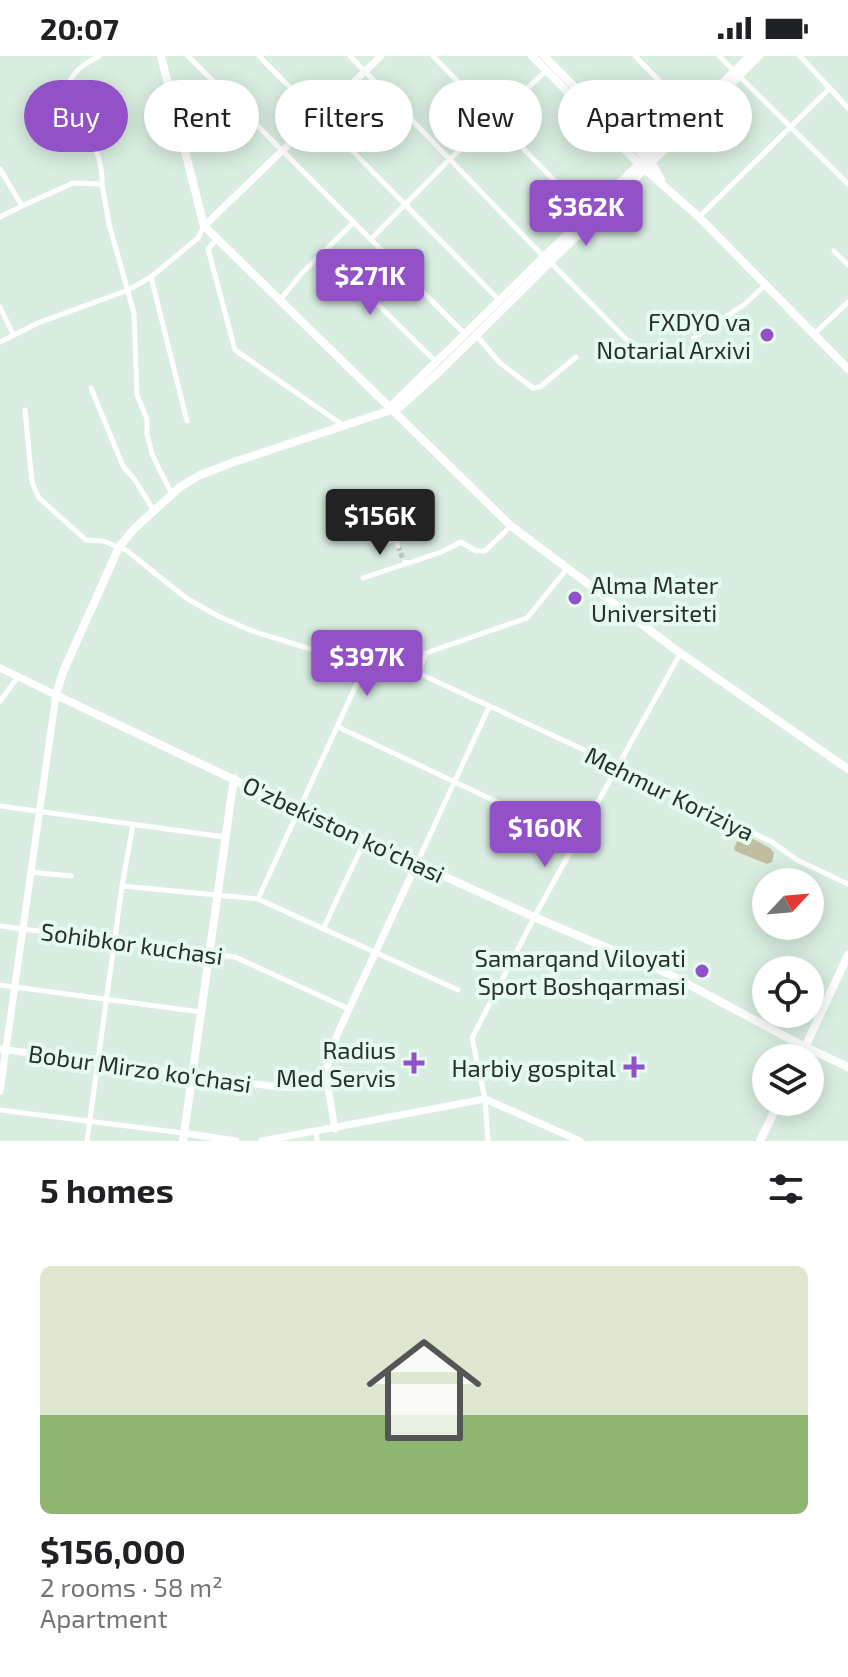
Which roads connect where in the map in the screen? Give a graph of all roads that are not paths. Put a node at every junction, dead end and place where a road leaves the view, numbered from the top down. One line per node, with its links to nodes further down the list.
1 (99, 56): 37 (street)
2 (161, 56): 45 (main road)
3 (188, 56): 27 (street)
4 (259, 56): 18 (street)
5 (350, 56): 15 (street)
6 (381, 56): 15 (street)
7 (433, 56): 20 (street)
8 (532, 56): 16 (main road)
9 (544, 56): 35 (main road)
10 (635, 56): 22 (street)
11 (719, 56): 17 (street)
12 (750, 56): 17 (main road)
13 (759, 56): 17 (main road)
14 (800, 56): 24 (street)
15 (365, 71): 19 (street); 34 (street)
16 (546, 71): 21 (street); 35 (main road)
17 (736, 73): 23 (main road); 26 (street); 35 (main road)
18 (283, 80)
19 (356, 80)
20 (456, 80)
21 (536, 80)
22 (659, 80)
23 (728, 80)
24 (829, 89): 25 (street); 26 (street)
25 (848, 108)
26 (792, 127): 38 (street); 43 (street)
27 (275, 142)
28 (283, 152): 45 (street)
29 (285, 152): 44 (street)
30 (354, 152): 39 (street)
31 (457, 152): 34 (street)
32 (527, 152): 41 (street)
33 (654, 152): 35 (main road)
34 (450, 159): 39 (street); 50 (street)
35 (644, 163): 41 (main road); 43 (main road); 50 (main road)
36 (0, 169): 40 (street)
37 (102, 184): 40 (street); 54 (street)
38 (848, 184)
39 (404, 205): 47 (street); 56 (street)
40 (22, 206): 42 (street)
41 (588, 214): 50 (main road)
42 (0, 217)
43 (699, 217): 53 (main road)
44 (354, 222): 47 (street); 48 (street)
45 (204, 226): 46 (main road); 52 (street)
46 (217, 239): 55 (main road); 73 (street)
47 (371, 239): 61 (street)
48 (324, 251): 55 (street); 67 (street)
49 (834, 251): 51 (street)
50 (547, 260): 56 (main road); 62 (main road); 65 (street)
51 (848, 265)
52 (151, 277): 54 (street); 72 (street)
53 (766, 284): 60 (main road); 63 (street)
54 (128, 290): 59 (street); 74 (street)
55 (279, 300): 70 (main road)
56 (500, 301): 61 (main road)
57 (848, 302): 60 (street)
58 (0, 307): 59 (street)
59 (13, 334): 64 (street)
60 (813, 334): 68 (main road)
61 (465, 335): 67 (main road)
62 (476, 335): 66 (street); 70 (main road)
63 (694, 338)
64 (0, 342)
65 (637, 346)
66 (576, 357)
67 (437, 363): 70 (main road)
68 (848, 369)
69 (91, 388): 75 (street)
70 (389, 409): 73 (main road); 77 (main road)
71 (25, 410): 79 (street, Mehmur Koriziya)
72 (187, 421)
73 (345, 427): 74 (main road)
74 (172, 495): 75 (main road)
75 (154, 512): 79 (main road)
76 (403, 519): 78 (street)
77 (511, 526): 80 (main road); 81 (street)
78 (382, 544)
79 (119, 547): 83 (street, Mehmur Koriziya); 87 (main road)
80 (566, 570): 82 (main road); 85 (street)
81 (363, 578)
82 (681, 653): 91 (street); 92 (main road)
83 (369, 657): 85 (street, Mehmur Koriziya); 90 (street)
84 (0, 668): 86 (street)
85 (418, 673): 89 (street, Mehmur Koriziya)
86 (18, 677): 87 (street); 88 (street)
87 (56, 695): 93 (main road, O'zbekiston ko'chasi); 96 (street)
88 (0, 701)
89 (489, 707): 91 (street, Mehmur Koriziya); 94 (street)
90 (338, 727): 94 (street); 97 (street)
91 (619, 766): 101 (street); 105 (street, Mehmur Koriziya)
92 (848, 769)
93 (234, 778): 97 (main road, O'zbekiston ko'chasi); 99 (main road)
94 (455, 782): 101 (street); 102 (street)
95 (0, 806): 96 (street)
96 (38, 811): 98 (street); 103 (street)
97 (300, 811): 100 (main road, O'zbekiston ko'chasi); 108 (street)
98 (133, 825): 99 (street); 106 (street)
99 (226, 837): 107 (main road)
100 (365, 840): 102 (main road, O'zbekiston ko'chasi); 112 (street)
101 (578, 840): 109 (street)
102 (417, 863): 109 (main road, O'zbekiston ko'chasi); 115 (street)
103 (30, 872): 104 (street); 111 (street)
104 (71, 876)
105 (848, 884)
106 (122, 886): 107 (street); 113 (street)
107 (218, 896): 108 (street); 114 (main road)
108 (258, 899): 112 (street)
109 (534, 917): 123 (main road, O'zbekiston ko'chasi); 132 (street)
110 (0, 926): 111 (street, Sohibkor kuchasi)
111 (22, 928): 113 (street, Sohibkor kuchasi); 118 (street)
112 (323, 929): 115 (street)
113 (114, 943): 114 (street, Sohibkor kuchasi); 120 (street)
114 (209, 953): 121 (street, Sohibkor kuchasi); 122 (main road)
115 (376, 953): 119 (street); 121 (street)
116 (848, 955): 124 (main road)
117 (0, 985): 118 (street)
118 (14, 987): 120 (street); 125 (street)
119 (458, 990)
120 (107, 999): 122 (street); 127 (street)
121 (349, 1009): 130 (street)
122 (201, 1012): 129 (main road)
123 (799, 1044)
124 (806, 1044)
125 (3, 1049): 127 (street, Bobur Mirzo ko'chasi); 131 (street)
126 (824, 1056): 128 (main road, O'zbekiston ko'chasi)
127 (100, 1064): 129 (street, Bobur Mirzo ko'chasi); 135 (street)
128 (848, 1067)
129 (192, 1074): 130 (street, Bobur Mirzo ko'chasi); 138 (main road)
130 (327, 1082): 136 (street)
131 (0, 1091)
132 (485, 1099): 136 (street); 142 (street); 143 (street)
133 (0, 1110): 135 (street)
134 (772, 1116): 144 (main road)
135 (90, 1122): 138 (street); 139 (street)
136 (335, 1129): 137 (street)
137 (316, 1136): 141 (street)
138 (184, 1137): 140 (street)
139 (87, 1141)
140 (236, 1141)
141 (262, 1141)
142 (488, 1141)
143 (580, 1141)
144 (760, 1141)

